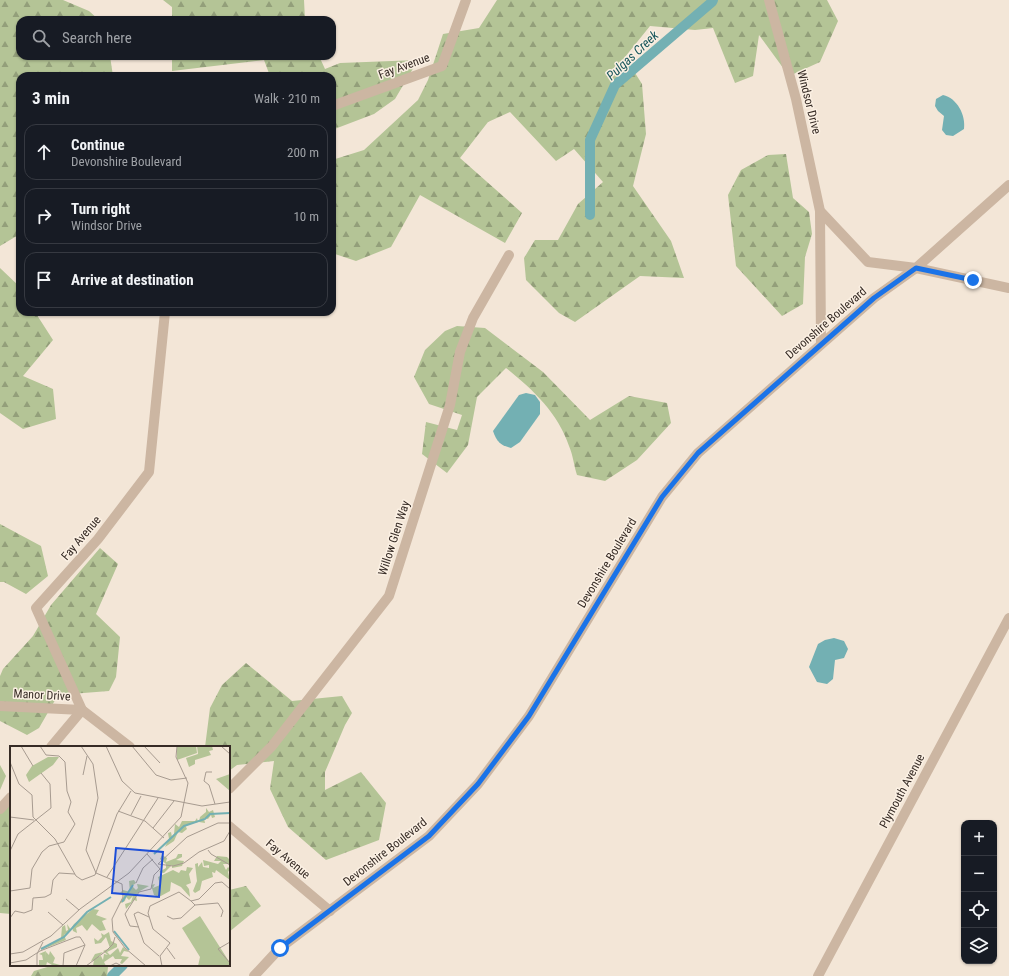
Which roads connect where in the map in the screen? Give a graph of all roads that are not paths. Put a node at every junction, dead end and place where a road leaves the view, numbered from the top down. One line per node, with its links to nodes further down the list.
1 (466, 0): 3 (street, Fay Avenue)
2 (769, 0): 5 (street, Windsor Drive)
3 (336, 105)
4 (1009, 185): 7 (street, Devonshire Boulevard)
5 (820, 211): 7 (street); 10 (street, Windsor Drive)
6 (509, 255): 16 (street, Willow Glen Way)
7 (916, 268): 8 (street); 10 (street, Devonshire Boulevard)
8 (1009, 288)
9 (165, 316): 13 (street, Fay Avenue)
10 (821, 344): 20 (street, Devonshire Boulevard)
11 (1009, 618): 22 (street, Plymouth Avenue)
12 (0, 706): 13 (street, Manor Drive)
13 (82, 710): 14 (street); 15 (street, Fay Avenue)
14 (52, 746)
15 (129, 746)
16 (230, 788)
17 (10, 798): 18 (street)
18 (0, 809)
19 (230, 827): 20 (street, Fay Avenue)
20 (330, 911): 21 (street, Devonshire Boulevard)
21 (254, 976)
22 (818, 976)

